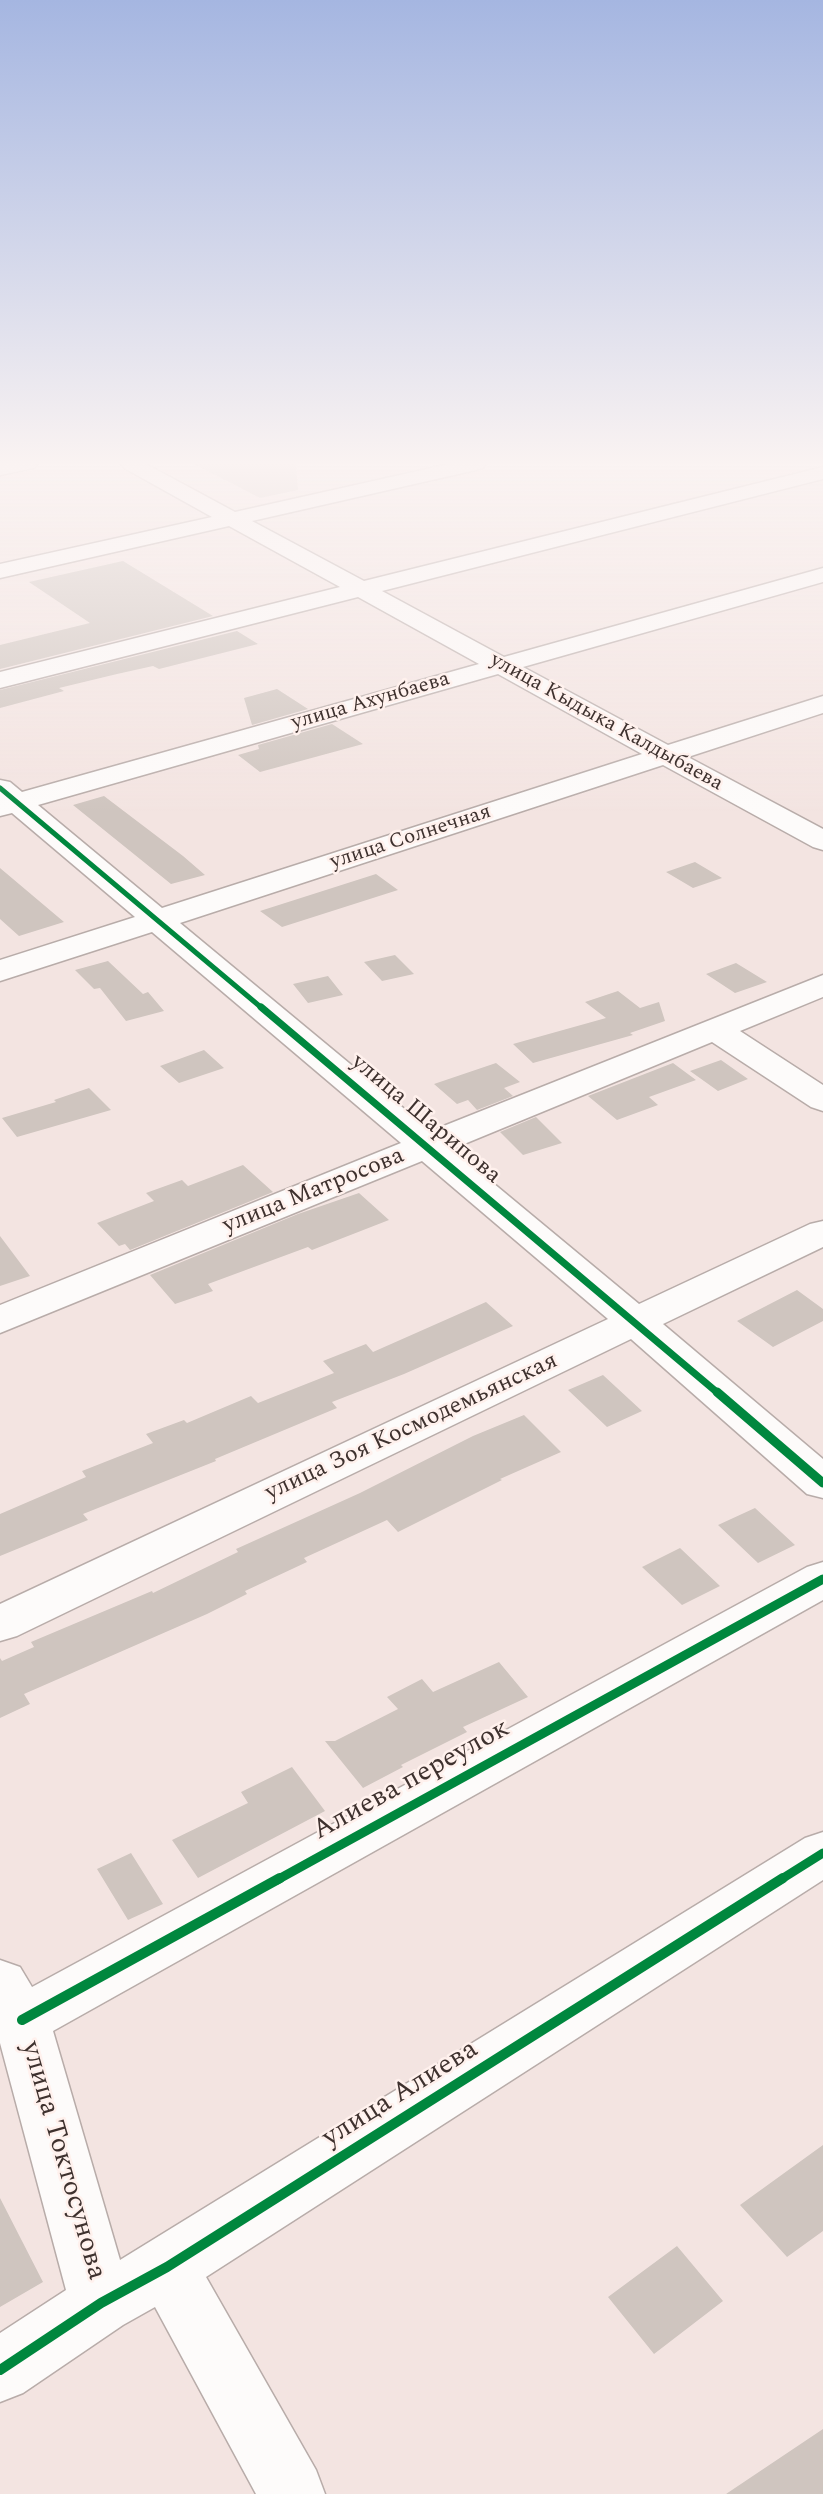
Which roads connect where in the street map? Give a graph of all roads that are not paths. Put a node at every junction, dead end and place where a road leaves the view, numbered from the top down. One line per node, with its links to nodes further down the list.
1 (345, 580): 4 (street, улица Кыдыка Калдыбаева)
2 (395, 580): 4 (street)
3 (804, 580): 5 (street, улица Ахунбаева)
4 (361, 589): 5 (street, улица Кыдыка Калдыбаева); 6 (street)
5 (501, 666): 8 (street, улица Кыдыка Калдыбаева); 9 (street, улица Ахунбаева)
6 (0, 680)
7 (823, 704): 8 (street, улица Солнечная)
8 (666, 755): 11 (street, улица Кыдыка Калдыбаева); 13 (street, улица Солнечная)
9 (6, 799): 13 (street, улица Шарипова)
10 (823, 807): 11 (street)
11 (785, 820): 12 (street, улица Кыдыка Калдыбаева)
12 (823, 841)
13 (157, 920): 14 (street, улица Солнечная); 18 (street, улица Шарипова)
14 (0, 971)
15 (823, 985): 16 (street, улица Матросова)
16 (714, 1029): 17 (street); 18 (street, улица Матросова)
17 (823, 1100)
18 (426, 1146): 20 (street, улица Матросова); 21 (street, улица Шарипова)
19 (823, 1232): 21 (street, улица Зоя Космодемьянская)
20 (0, 1320)
21 (635, 1321): 22 (street, улица Шарипова); 24 (street, улица Зоя Космодемьянская)
22 (823, 1483)
23 (823, 1579): 26 (street, Алиева переулок)
24 (0, 1623)
25 (823, 1853): 27 (street, улица Алиева)
26 (11, 2002): 28 (street, улица Токтосунова)
27 (167, 2267): 28 (street, улица Алиева); 30 (street)
28 (102, 2303): 29 (street, улица Алиева)
29 (0, 2370)
30 (292, 2494)

